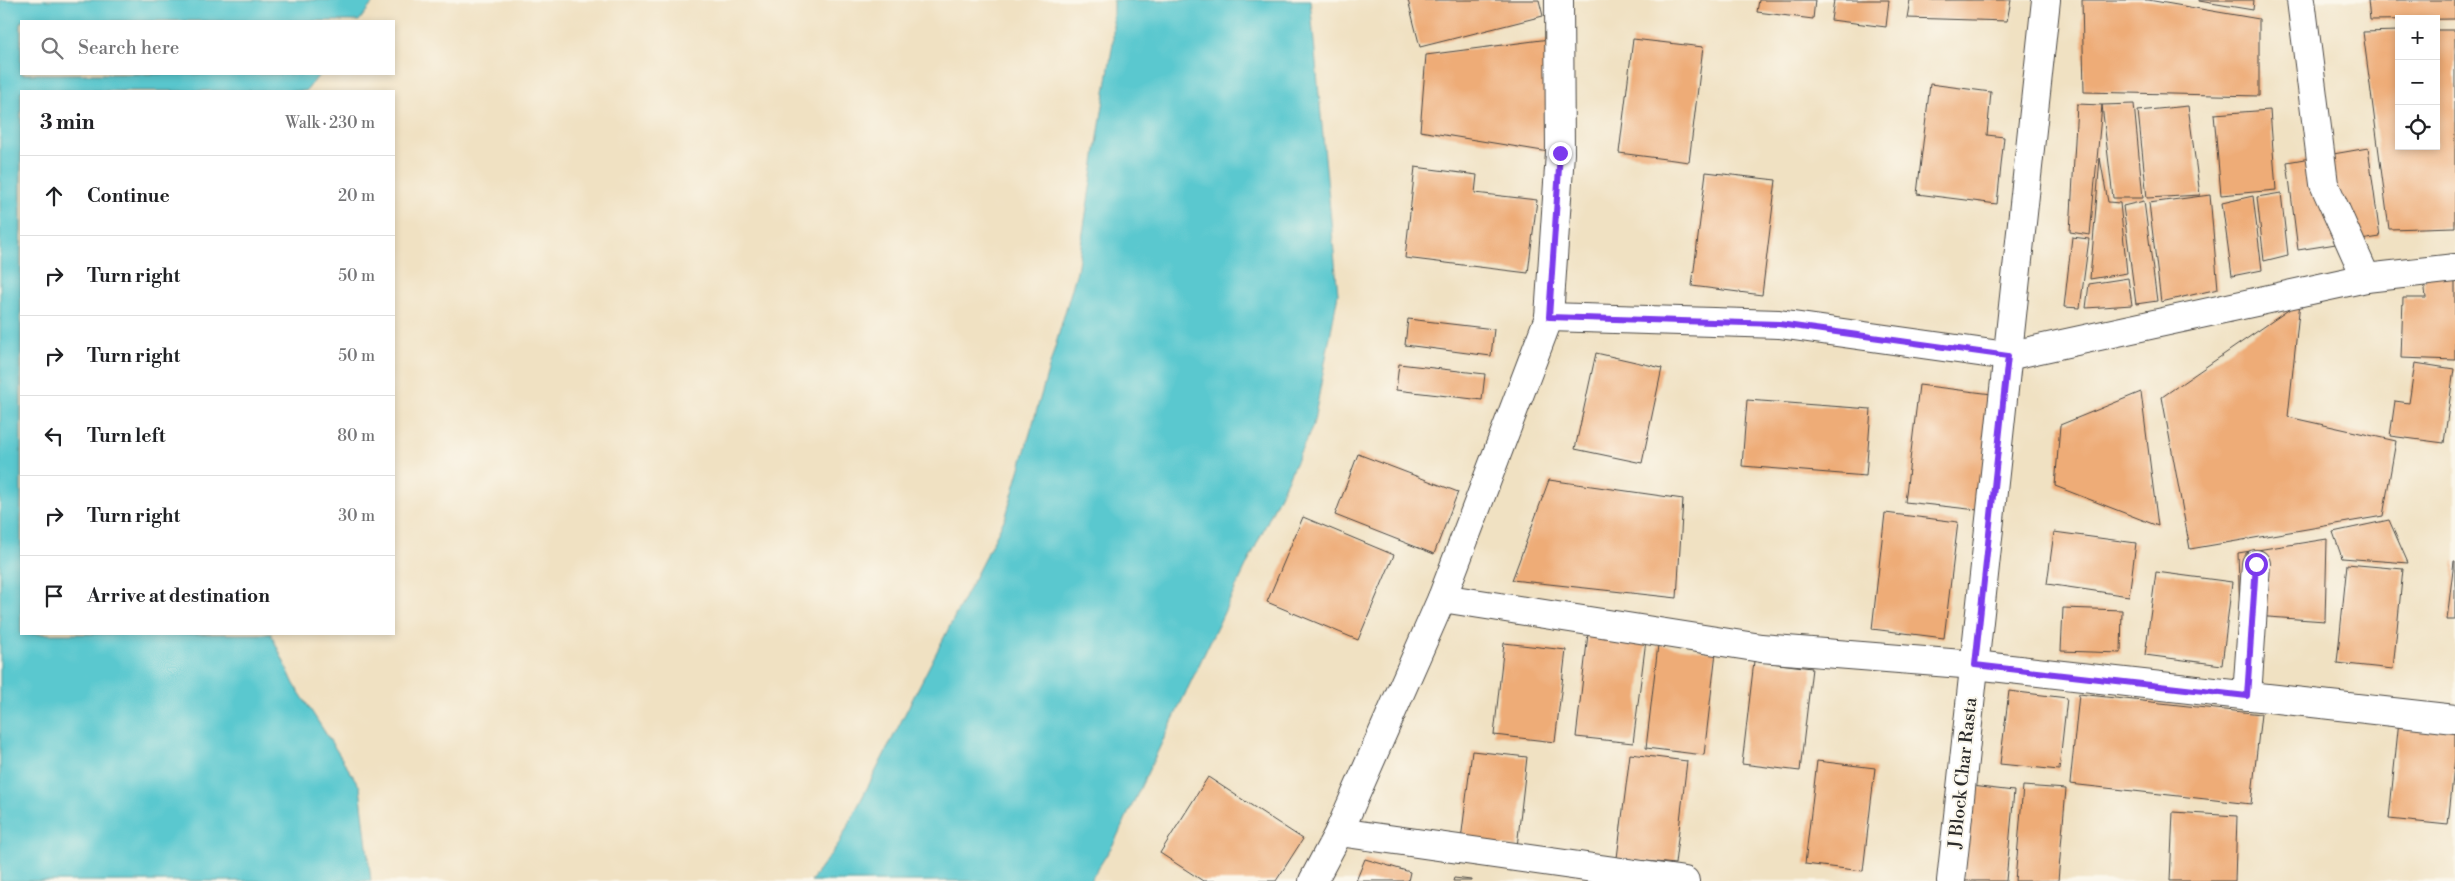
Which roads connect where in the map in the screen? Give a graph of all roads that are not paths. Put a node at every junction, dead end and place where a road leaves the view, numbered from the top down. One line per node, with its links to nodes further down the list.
1 (1559, 0): 6 (street)
2 (2046, 0): 7 (street, J Block Char Rasta)
3 (2301, 0): 5 (street)
4 (2455, 268): 5 (street)
5 (2366, 278): 7 (street)
6 (1549, 317): 7 (street); 9 (street)
7 (2008, 356): 10 (street, J Block Char Rasta)
8 (2256, 564): 11 (street)
9 (1442, 598): 10 (street); 13 (street)
10 (1975, 665): 11 (street); 16 (street, J Block Char Rasta)
11 (2247, 696): 12 (street)
12 (2455, 719)
13 (1339, 832): 14 (street); 15 (street)
14 (1313, 881)
15 (1685, 881)
16 (1951, 881)

